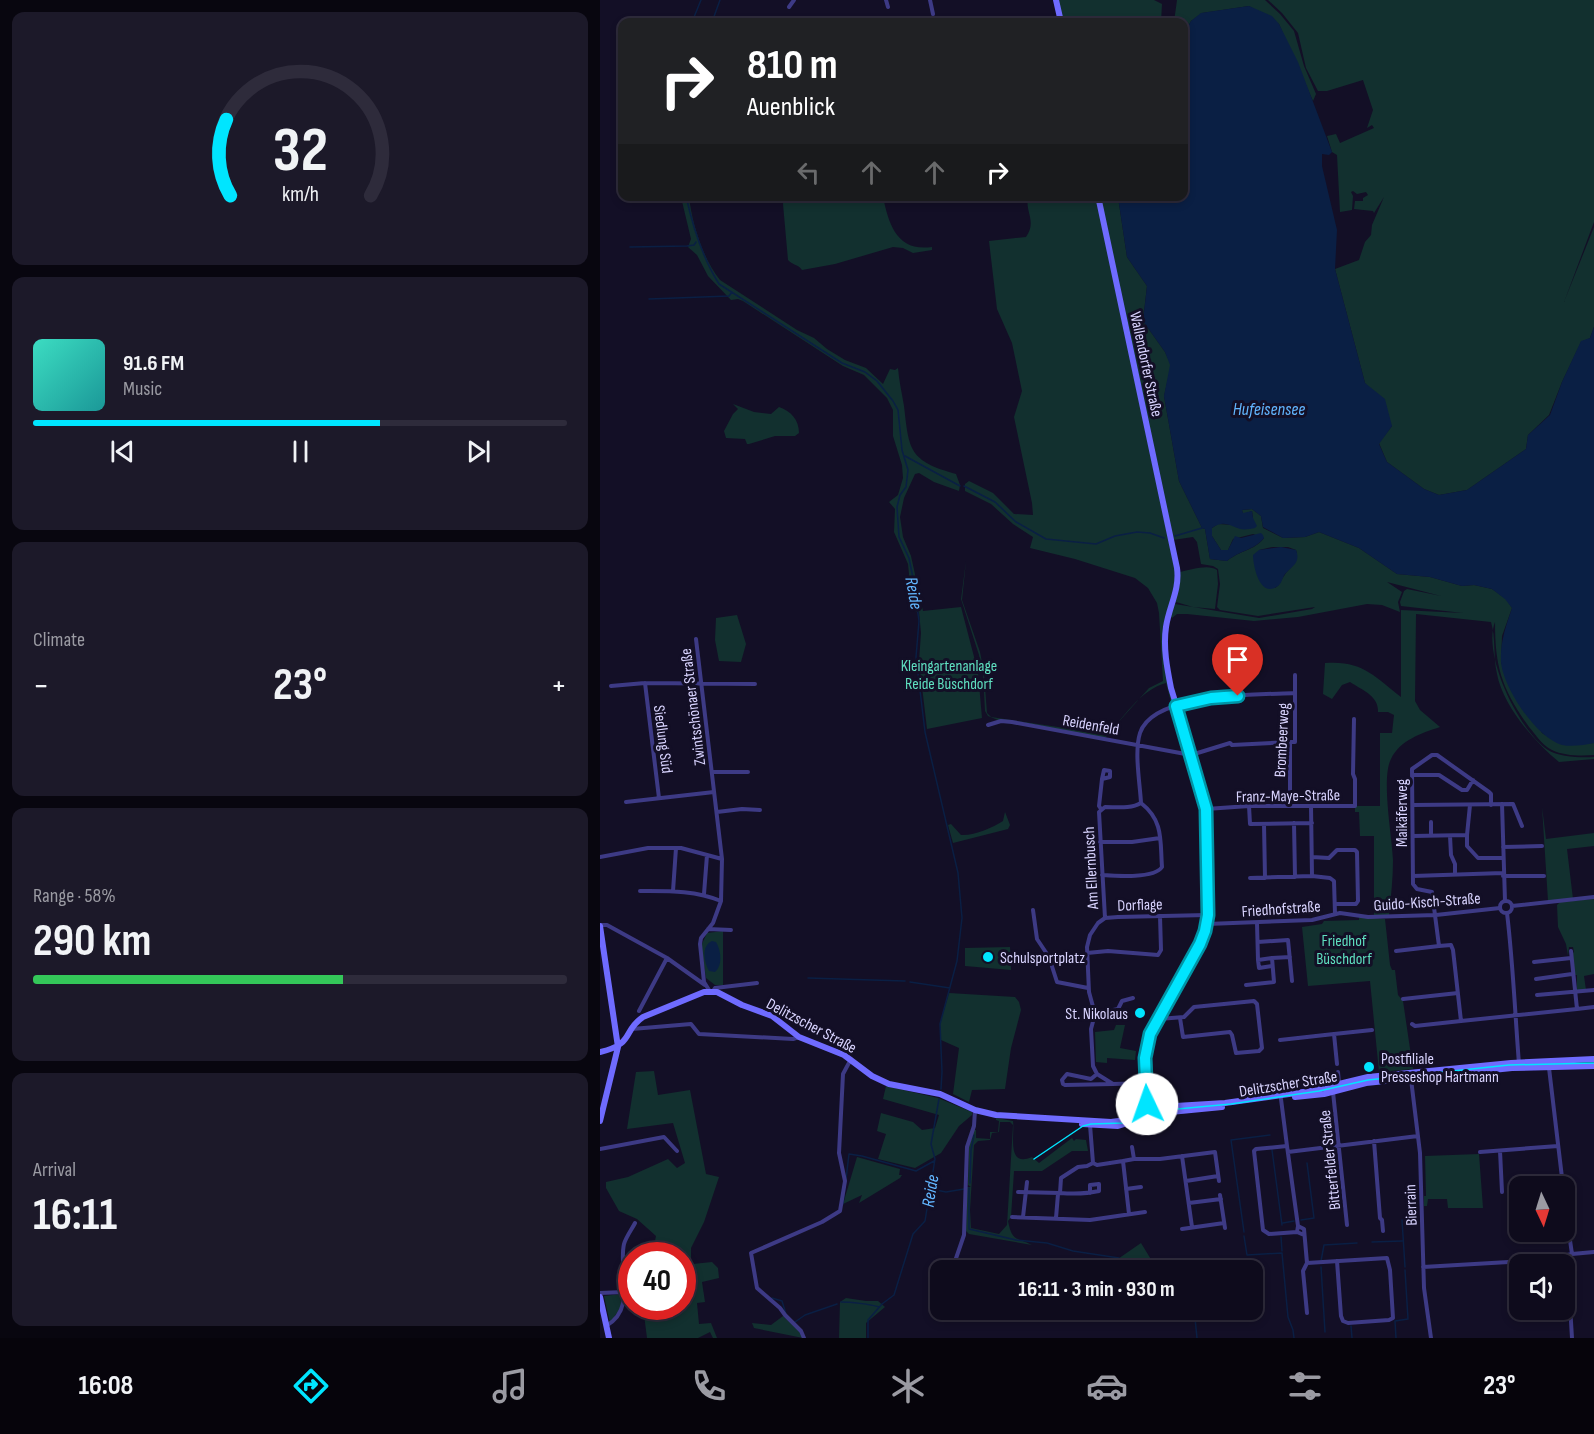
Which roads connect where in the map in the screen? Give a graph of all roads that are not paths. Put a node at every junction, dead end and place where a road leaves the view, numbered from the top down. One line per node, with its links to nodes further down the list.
1 (794, 0): 5 (street)
2 (886, 0): 6 (street)
3 (930, 0): 7 (street)
4 (1056, 0): 8 (main road)
5 (789, 7)
6 (888, 7)
7 (933, 15)
8 (1060, 18)
9 (1099, 201): 17 (main road, Wallendorfer Straße)
10 (696, 639): 14 (street, Zwintschönaer Straße)
11 (1295, 675): 16 (street, Brombeerweg)
12 (645, 683): 14 (street, Siedlung Süd); 15 (street, Siedlung Süd); 29 (street, Siedlung Süd)
13 (755, 684): 14 (street, Siedlung Süd)
14 (701, 685): 23 (street, Zwintschönaer Straße)
15 (611, 686)
16 (1295, 693): 17 (street); 20 (street, Brombeerweg)
17 (1176, 706): 21 (street); 22 (main road, Wallendorfer Straße)
18 (1353, 719): 37 (street, Franz-Maye-Straße)
19 (988, 725): 21 (street, Reidenfeld)
20 (1290, 742): 22 (street); 36 (street, Brombeerweg)
21 (1138, 744): 22 (street, Reidenfeld); 31 (street)
22 (1191, 755): 40 (main road, Wallendorfer Straße)
23 (712, 772): 24 (street, Zwintschönaer Straße); 28 (street, Zwintschönaer Straße)
24 (748, 772)
25 (1412, 775): 27 (street); 27 (street, Maikäferweg); 38 (street, Maikäferweg)
26 (1102, 778): 39 (street)
27 (1473, 780): 32 (street, Maikäferweg)
28 (714, 792): 29 (street, Siedlung Süd); 42 (street, Zwintschönaer Straße)
29 (659, 798): 30 (street, Siedlung Süd)
30 (626, 802)
31 (1141, 803): 39 (street, Am Ellernbusch); 52 (street)
32 (1491, 804): 33 (street); 34 (street)
33 (1502, 804): 47 (street); 55 (street)
34 (1470, 805): 38 (street); 48 (street)
35 (1249, 806): 36 (street, Franz-Maye-Straße); 40 (street, Franz-Maye-Straße); 46 (street)
36 (1290, 806): 37 (street, Franz-Maye-Straße)
37 (1311, 806): 45 (street)
38 (1413, 806): 49 (street, Maikäferweg)
39 (1101, 809): 53 (street, Am Ellernbusch)
40 (1206, 809): 83 (main road, Wallendorfer Straße)
41 (760, 810): 42 (street)
42 (717, 812): 61 (street, Zwintschönaer Straße)
43 (1431, 822): 50 (street)
44 (1294, 823): 45 (street); 46 (street); 68 (street)
45 (1312, 823): 59 (street)
46 (1264, 824): 70 (street)
47 (1522, 826)
48 (1467, 835): 51 (street); 60 (street)
49 (1413, 836): 50 (street); 66 (street, Maikäferweg)
50 (1431, 836): 51 (street)
51 (1450, 836): 64 (street)
52 (1160, 838): 53 (street); 63 (street)
53 (1100, 842): 63 (street, Am Ellernbusch)
54 (1542, 846): 55 (street)
55 (1503, 847): 60 (street)
56 (676, 848): 57 (street); 58 (street); 72 (street)
57 (707, 855): 61 (street); 73 (street)
58 (600, 857)
59 (1312, 858): 65 (street); 77 (street)
60 (1503, 858): 62 (street)
61 (722, 859): 75 (street, Zwintschönaer Straße)
62 (1503, 874): 64 (street); 67 (street); 76 (street)
63 (1102, 875): 87 (street, Am Ellernbusch)
64 (1455, 875): 66 (street)
65 (1312, 876): 68 (street); 77 (street)
66 (1413, 876): 85 (street)
67 (1544, 876)
68 (1295, 877): 70 (street)
69 (1250, 878): 70 (street)
70 (1264, 878)
71 (640, 891): 72 (street)
72 (673, 891): 73 (street)
73 (704, 894): 75 (street)
74 (1594, 897): 78 (street)
75 (721, 901): 91 (street, Zwintschönaer Straße)
76 (1505, 901): 78 (street, Guido-Kisch-Straße); 79 (street, Guido-Kisch-Straße)
77 (1335, 904): 82 (street)
78 (1512, 906): 81 (street)
79 (1500, 908): 81 (street, Guido-Kisch-Straße); 85 (street, Guido-Kisch-Straße)
80 (1033, 910): 111 (street)
81 (1507, 913): 123 (street)
82 (1335, 914): 84 (street, Friedhofstraße); 88 (street, Friedhofstraße)
83 (1208, 915): 86 (street, Dorflage); 89 (main road, Wallendorfer Straße)
84 (1356, 915): 85 (street, Guido-Kisch-Straße)
85 (1436, 915): 95 (street)
86 (1160, 916): 87 (street, Dorflage); 98 (street)
87 (1105, 918): 98 (street, Dorflage)
88 (1257, 923): 89 (street, Friedhofstraße); 94 (street)
89 (1207, 924): 125 (main road, Wallendorfer Straße)
90 (600, 925): 93 (main road); 100 (street)
91 (708, 929): 92 (street); 112 (street, Zwintschönaer Straße)
92 (731, 930)
93 (601, 934): 133 (main road)
94 (1258, 942): 99 (street); 103 (street)
95 (1439, 946): 96 (street); 115 (street)
96 (1396, 951)
97 (1571, 951): 102 (street)
98 (1087, 953): 111 (street, Dorflage)
99 (1290, 957): 101 (street); 108 (street)
100 (667, 958): 112 (street); 121 (street)
101 (1272, 958): 103 (street); 105 (street)
102 (1571, 958): 104 (street); 106 (street)
103 (1258, 960): 105 (street)
104 (1534, 962)
105 (1272, 966): 110 (street)
106 (1572, 974): 107 (street); 114 (street)
107 (1536, 979)
108 (1292, 981)
109 (757, 983): 112 (street)
110 (1246, 985)
111 (1088, 988): 122 (street, Dorflage)
112 (709, 989): 128 (main road); 131 (main road, Delitzscher Straße)
113 (1594, 990): 114 (street)
114 (1575, 991): 116 (street); 120 (street)
115 (1458, 993): 118 (street); 126 (street)
116 (1537, 995)
117 (1133, 998): 122 (street)
118 (1403, 999)
119 (1594, 1007): 120 (street)
120 (1577, 1009): 123 (street)
121 (639, 1011)
122 (1095, 1014): 142 (street, Dorflage)
123 (1515, 1016): 126 (street); 139 (street)
124 (1180, 1018): 124 (street); 125 (street)
125 (1158, 1019): 144 (main road, Wallendorfer Straße)
126 (1461, 1021): 127 (street)
127 (1412, 1024)
128 (632, 1029): 131 (street); 133 (main road)
129 (1372, 1030): 130 (street)
130 (1334, 1034): 132 (street); 137 (street)
131 (799, 1037): 135 (main road, Delitzscher Straße)
132 (1280, 1040)
133 (618, 1047): 134 (main road); 150 (main road)
134 (600, 1052)
135 (851, 1059): 148 (main road, Delitzscher Straße); 206 (street)
136 (1594, 1059): 138 (main road, Delitzscher Straße)
137 (1337, 1064)
138 (1549, 1064): 139 (main road, Delitzscher Straße); 140 (main road, Delitzscher Straße); 158 (street)
139 (1519, 1065): 143 (main road, Delitzscher Straße)
140 (1594, 1066)
141 (1338, 1072): 146 (street, Bitterfelder Straße)
142 (1097, 1074): 145 (street); 145 (street)
143 (1411, 1076): 146 (main road, Delitzscher Straße); 153 (street, Bierrain)
144 (1146, 1083): 145 (street); 149 (main road, Wallendorfer Straße)
145 (1113, 1084)
146 (1338, 1089): 147 (main road, Delitzscher Straße); 149 (main road, Delitzscher Straße); 157 (street, Bitterfelder Straße)
147 (1281, 1099): 149 (main road, Delitzscher Straße); 156 (street)
148 (975, 1110): 151 (main road, Delitzscher Straße); 194 (street)
149 (1149, 1110): 151 (main road, Delitzscher Straße)
150 (600, 1121)
151 (1090, 1123): 168 (street)
152 (671, 1136): 154 (street)
153 (1418, 1136): 155 (street); 198 (street, Bierrain)
154 (664, 1137): 160 (street); 161 (street)
155 (1374, 1141): 157 (street); 190 (street)
156 (1287, 1146): 163 (street); 189 (street)
157 (1340, 1146): 163 (street); 186 (street, Bitterfelder Straße)
158 (1558, 1146): 162 (street); 169 (street)
159 (1132, 1147): 166 (street)
160 (600, 1149)
161 (677, 1151)
162 (1500, 1151): 164 (street); 176 (street)
163 (1288, 1152): 189 (street)
164 (1479, 1152)
165 (1182, 1156): 166 (street); 170 (street); 170 (street)
166 (1134, 1159): 167 (street)
167 (1123, 1161): 168 (street); 173 (street)
168 (1093, 1163): 177 (street)
169 (1562, 1176)
170 (1186, 1181): 179 (street)
171 (1027, 1182): 175 (street)
172 (1141, 1186): 173 (street)
173 (1126, 1189): 181 (street)
174 (1018, 1192): 175 (street)
175 (1026, 1192): 177 (street); 182 (street)
176 (1502, 1192)
177 (1059, 1193): 178 (street); 184 (street)
178 (1090, 1193)
179 (1189, 1203): 187 (street); 187 (street)
180 (1145, 1212): 181 (street)
181 (1129, 1214): 184 (street)
182 (1023, 1217): 183 (street); 184 (street)
183 (1012, 1218)
184 (1056, 1218)
185 (635, 1223): 191 (street)
186 (1347, 1226)
187 (1192, 1227): 188 (street)
188 (1182, 1229)
189 (1297, 1229): 197 (street)
190 (1383, 1231)
191 (625, 1242)
192 (1594, 1252): 193 (street)
193 (1575, 1254)
194 (955, 1260)
195 (1337, 1262): 195 (street); 197 (street)
196 (1509, 1262): 198 (street)
197 (1307, 1263): 201 (street)
198 (1424, 1267): 207 (street, Bierrain)
199 (618, 1293): 200 (street)
200 (600, 1295): 204 (main road)
201 (1307, 1313)
202 (618, 1314): 204 (street)
203 (1571, 1320): 208 (street)
204 (606, 1326): 205 (main road)
205 (609, 1338)
206 (804, 1338)
207 (1431, 1338)
208 (1572, 1338)

